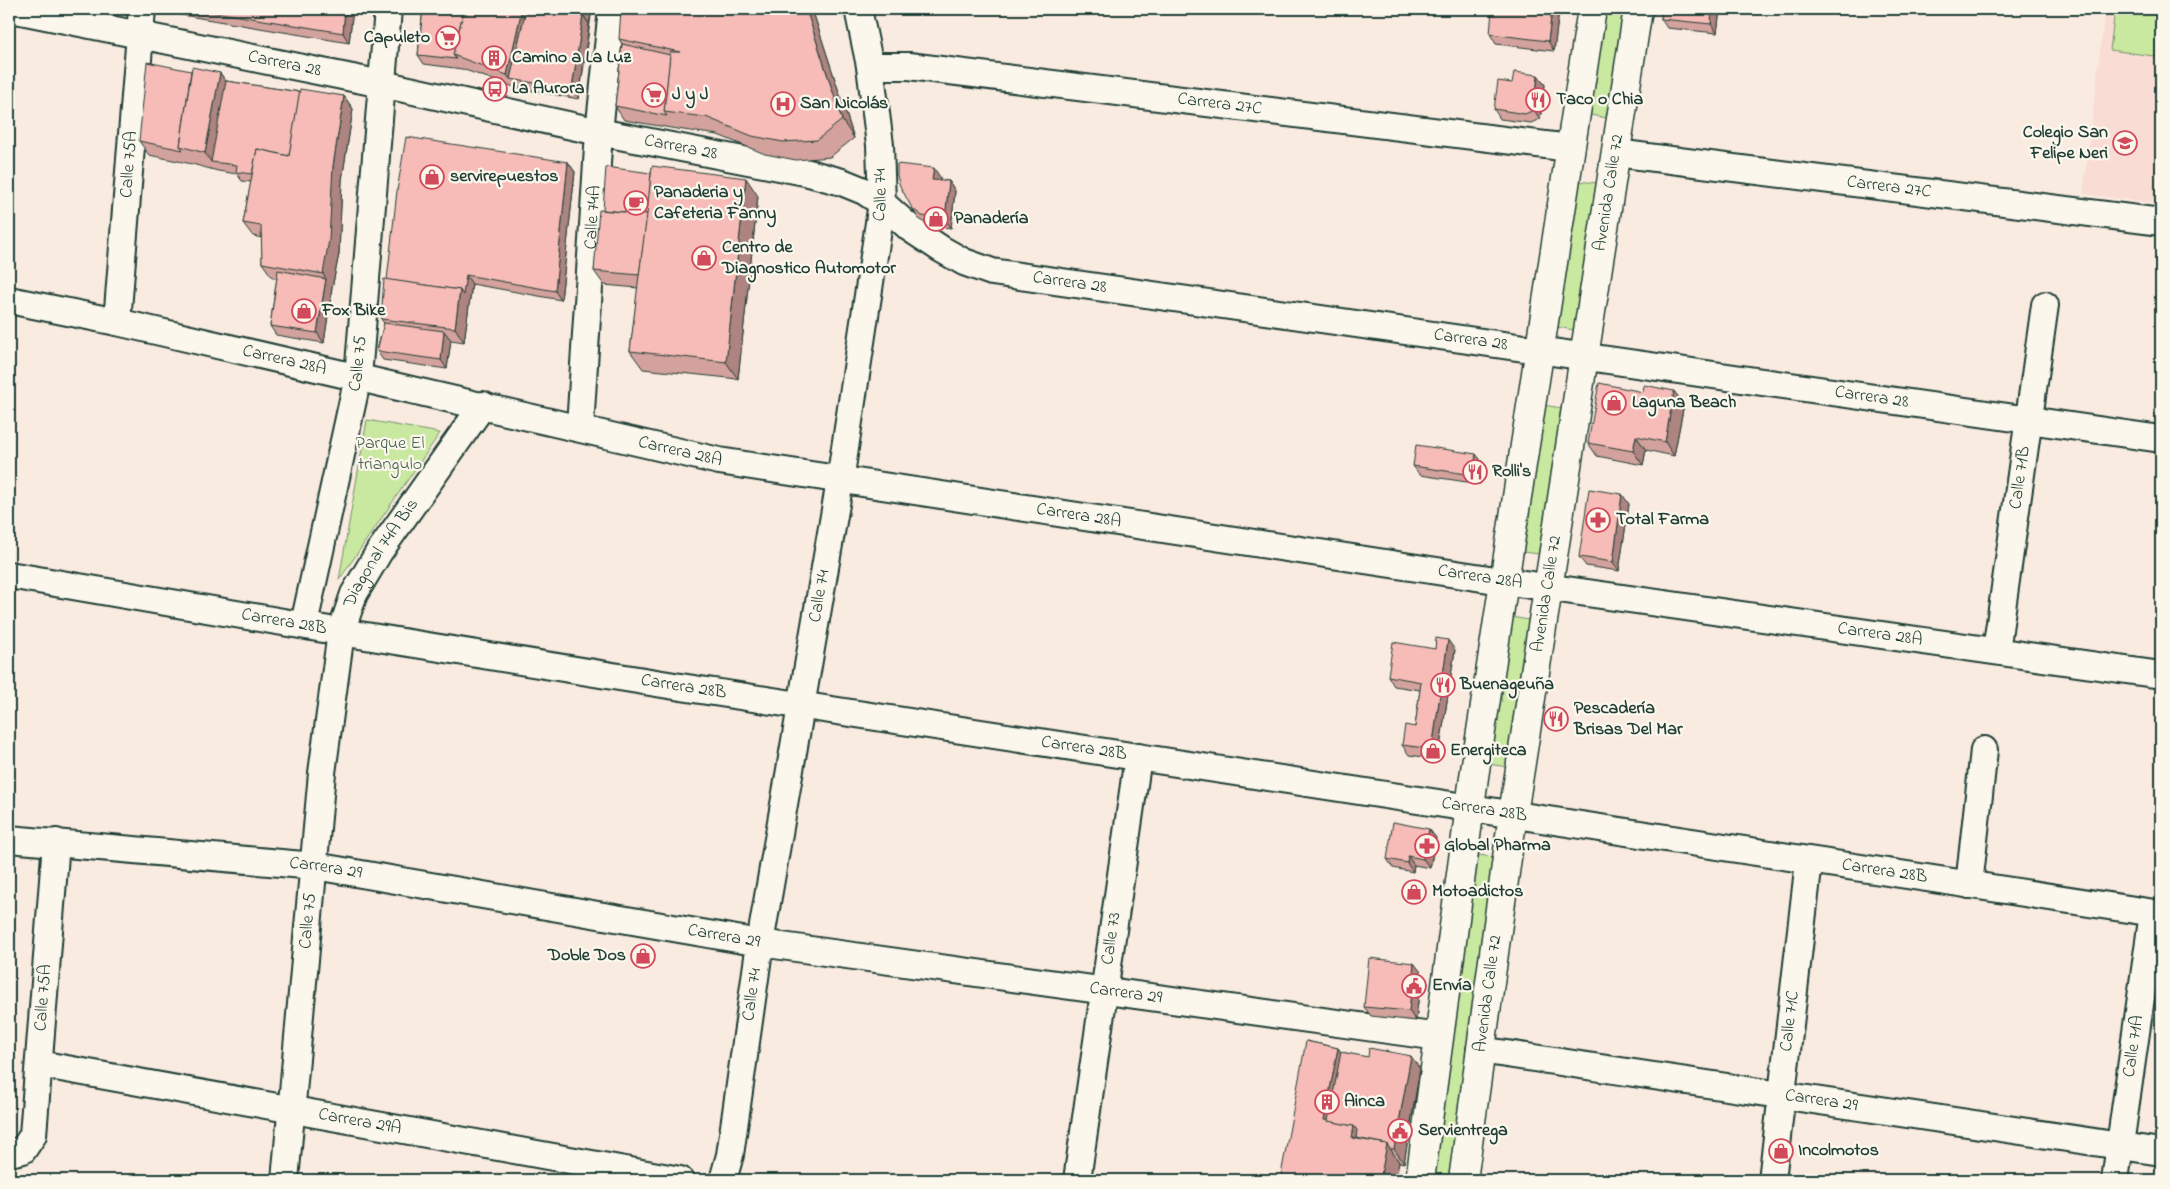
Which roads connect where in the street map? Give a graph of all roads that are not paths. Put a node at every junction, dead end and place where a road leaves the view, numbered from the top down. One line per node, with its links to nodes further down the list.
1 (11, 9): 8 (street, Carrera 28)
2 (142, 9): 8 (street, Calle 75A)
3 (388, 9): 10 (street, Calle 75)
4 (612, 9): 11 (street, Calle 74A)
5 (858, 9): 9 (street, Calle 74)
6 (1592, 9): 12 (main road)
7 (1638, 9): 13 (main road, Avenida Calle 72)
8 (140, 35): 10 (street, Carrera 28); 18 (street, Calle 75A)
9 (870, 66): 12 (street, Carrera 27C); 14 (street, Calle 74)
10 (382, 84): 11 (street, Carrera 28); 21 (street, Calle 75)
11 (599, 132): 14 (street, Carrera 28); 24 (street, Calle 74A)
12 (1570, 148): 19 (main road)
13 (1616, 153): 15 (street, Carrera 27C); 20 (main road, Avenida Calle 72)
14 (882, 203): 19 (street, Carrera 28); 26 (street, Calle 74)
15 (2161, 222)
16 (9, 300): 18 (street, Carrera 28A)
17 (2045, 305): 23 (street, Calle 71B)
18 (117, 322): 21 (street, Carrera 28A)
19 (1539, 350): 20 (street, Carrera 28); 28 (main road)
20 (1584, 356): 23 (street, Carrera 28); 29 (main road, Avenida Calle 72)
21 (358, 377): 22 (street, Carrera 28A); 30 (street, Calle 75)
22 (483, 405): 24 (street, Carrera 28A); 31 (street, Diagonal 74A Bis)
23 (2029, 422): 25 (street, Carrera 28); 32 (street, Calle 71B)
24 (580, 427): 26 (street, Carrera 28A)
25 (2161, 440)
26 (840, 481): 28 (street, Carrera 28A); 34 (street, Calle 74)
27 (9, 575): 30 (street, Carrera 28B)
28 (1504, 581): 29 (street, Carrera 28A); 37 (main road)
29 (1548, 588): 32 (street, Carrera 28A); 38 (main road, Avenida Calle 72)
30 (304, 624): 31 (street, Carrera 28B)
31 (341, 632): 34 (street, Carrera 28B); 42 (street, Calle 75)
32 (1996, 652): 33 (street, Carrera 28A)
33 (2161, 675)
34 (802, 706): 36 (street, Carrera 28B); 45 (street, Calle 74)
35 (1984, 750): 43 (street)
36 (1138, 757): 37 (street, Carrera 28B); 46 (street, Calle 73)
37 (1470, 808): 38 (street, Carrera 28B); 47 (main road)
38 (1513, 814): 41 (street, Carrera 28B); 48 (main road, Avenida Calle 72)
39 (9, 839): 40 (street, Carrera 29)
40 (56, 842): 42 (street, Carrera 29); 49 (street, Calle 75A)
41 (1808, 861): 43 (street, Carrera 28B); 50 (street, Calle 71C)
42 (315, 866): 45 (street, Carrera 29); 51 (street, Calle 75)
43 (1969, 885): 44 (street, Carrera 28B)
44 (2157, 914): 52 (street, Calle 71A)
45 (760, 943): 46 (street, Carrera 29); 57 (street, Calle 74)
46 (1104, 991): 47 (street, Carrera 29); 58 (street, Calle 73)
47 (1439, 1037): 59 (main road)
48 (1480, 1050): 50 (street, Carrera 29); 60 (main road, Avenida Calle 72)
49 (39, 1064): 51 (street, Carrera 29A); 53 (street, Calle 75A)
50 (1780, 1096): 52 (street, Carrera 29); 61 (street, Calle 71C)
51 (292, 1109): 55 (street, Calle 75); 56 (street, Carrera 29A)
52 (2120, 1146): 54 (street, Carrera 29); 62 (street, Calle 71A)
53 (16, 1152)
54 (2161, 1152)
55 (285, 1180)
56 (680, 1180)
57 (723, 1180)
58 (1077, 1180)
59 (1420, 1180)
60 (1463, 1180)
61 (1772, 1180)
62 (2115, 1180)

